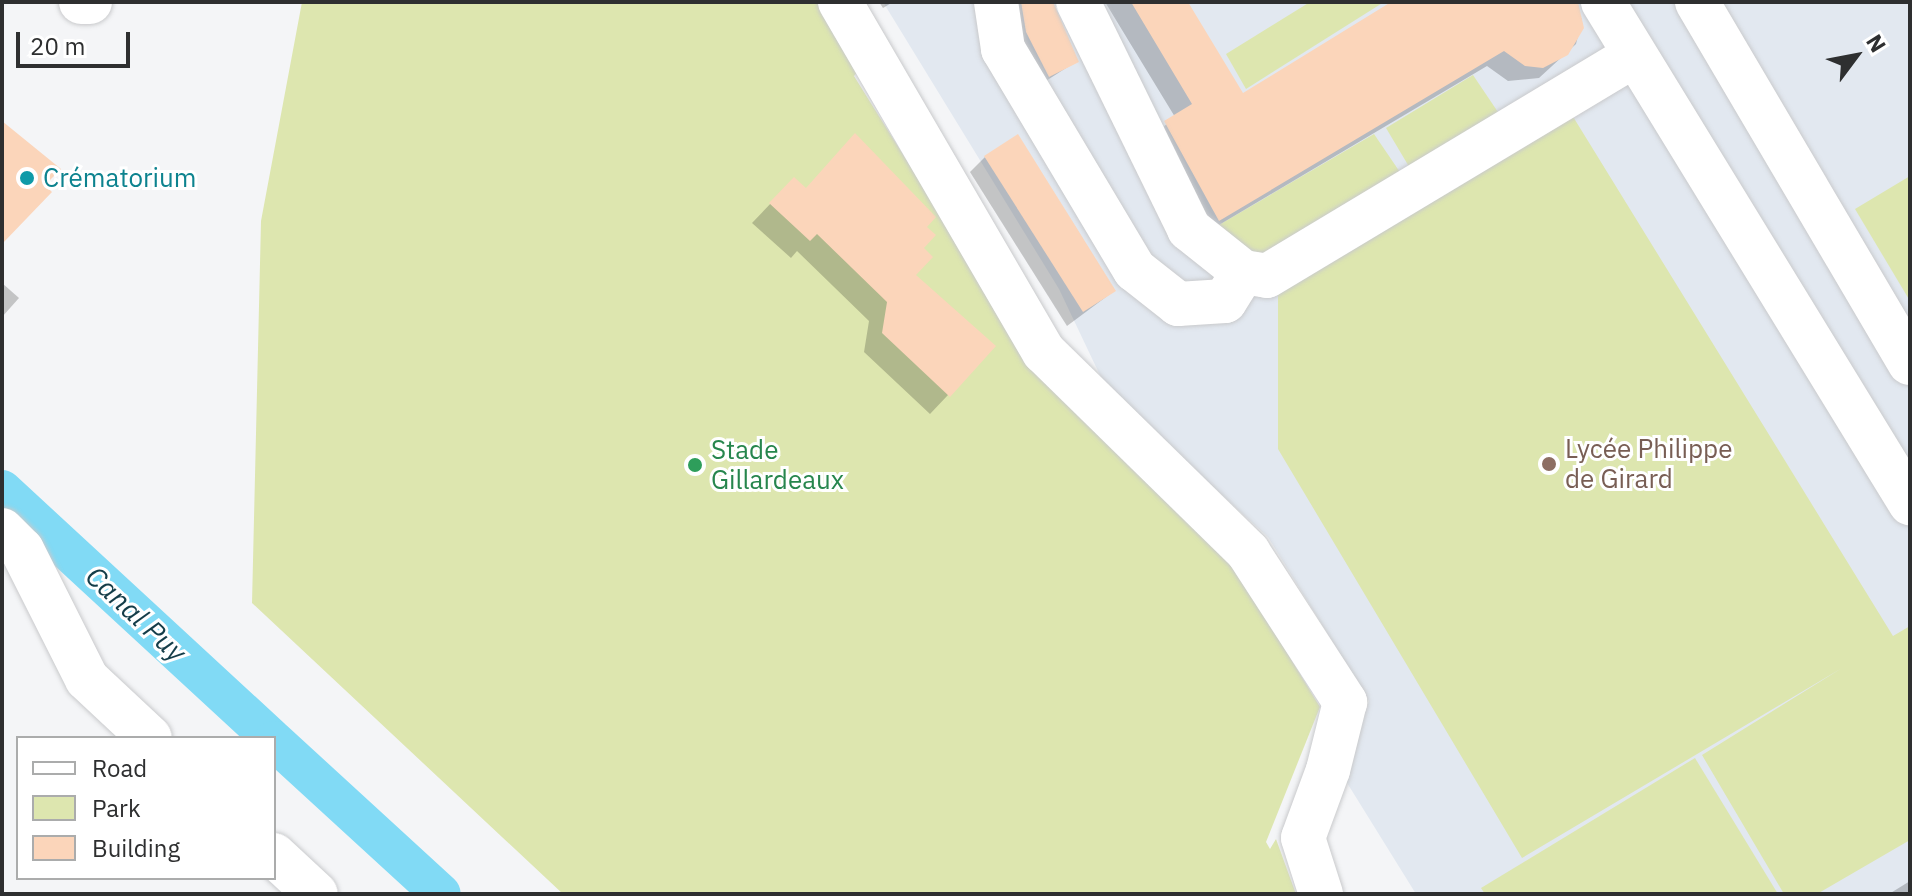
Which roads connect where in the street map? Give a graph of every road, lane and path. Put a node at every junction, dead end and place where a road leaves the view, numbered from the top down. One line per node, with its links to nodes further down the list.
1 (81, 2): 2 (street)
2 (90, 2)
3 (840, 2): 16 (street)
4 (996, 2): 9 (street)
5 (1078, 2): 9 (street)
6 (1603, 2): 8 (street)
7 (1697, 2): 10 (street)
8 (1635, 55): 9 (street); 11 (street)
9 (1243, 272)
10 (1910, 363)
11 (1910, 503)
12 (2, 530): 13 (street)
13 (148, 736)
14 (276, 857): 15 (street)
15 (316, 894)
16 (1321, 894)

